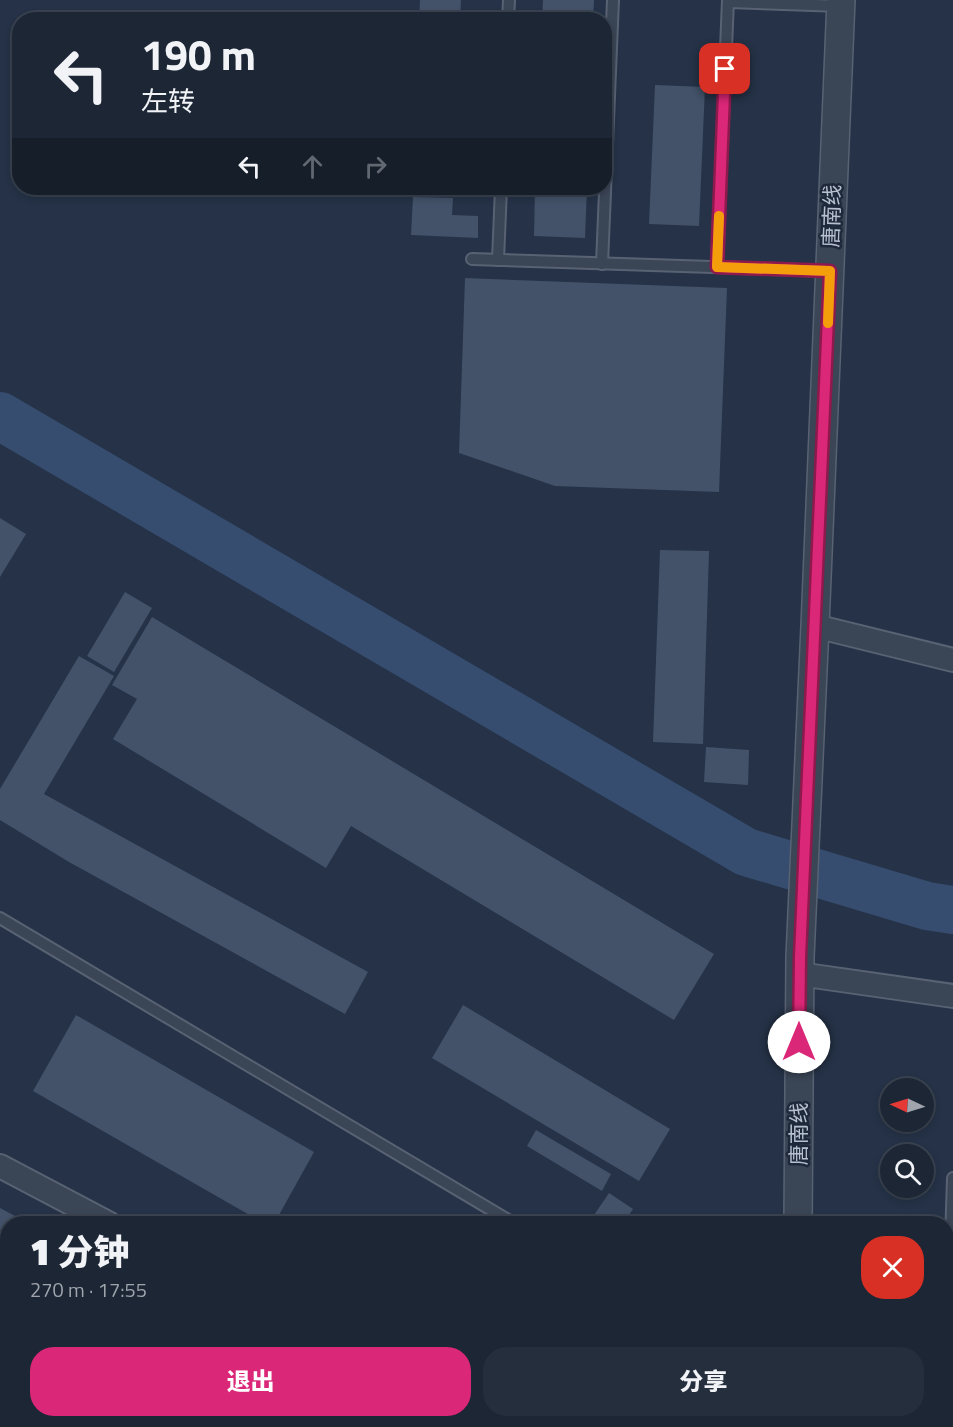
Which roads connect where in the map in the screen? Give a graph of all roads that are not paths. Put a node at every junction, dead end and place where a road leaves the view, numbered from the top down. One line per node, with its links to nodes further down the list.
1 (613, 0): 4 (lane)
2 (728, 1): 3 (lane); 10 (lane)
3 (841, 3): 11 (street, 唐南线)
4 (612, 24)
5 (501, 195): 8 (lane)
6 (605, 195): 9 (lane)
7 (472, 259): 8 (lane)
8 (498, 260): 9 (lane)
9 (602, 264): 10 (lane)
10 (717, 267): 11 (lane)
11 (830, 271): 12 (street, 唐南线)
12 (815, 626): 13 (street); 15 (street, 唐南线)
13 (953, 660)
14 (0, 918): 20 (lane)
15 (800, 966): 16 (street); 21 (street, 唐南线)
16 (953, 996)
17 (0, 1166): 19 (street)
18 (953, 1178): 22 (lane)
19 (95, 1216)
20 (501, 1216)
21 (798, 1216)
22 (952, 1216)

